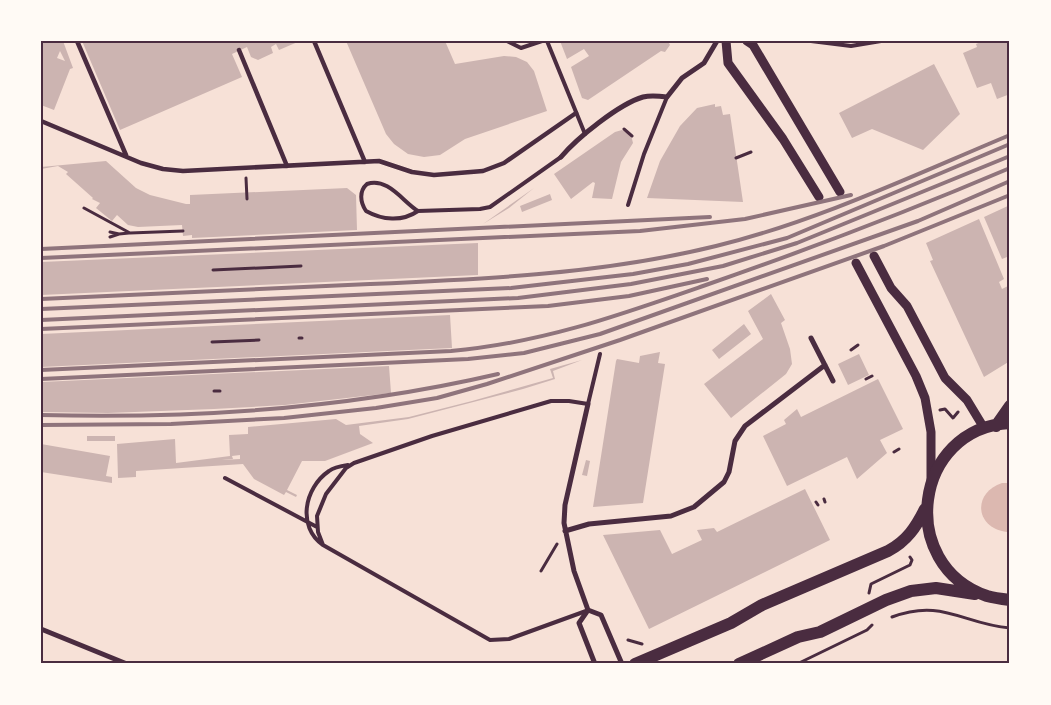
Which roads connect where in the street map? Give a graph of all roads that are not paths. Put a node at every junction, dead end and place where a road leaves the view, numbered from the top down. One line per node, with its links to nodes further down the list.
1 (77, 41): 16 (street)
2 (314, 41): 18 (street)
3 (507, 41): 4 (lane)
4 (542, 41)
5 (548, 41): 13 (lane)
6 (718, 41): 12 (street)
7 (726, 41): 21 (street)
8 (747, 41): 20 (street)
9 (811, 41): 10 (lane)
10 (881, 41)
11 (239, 50): 19 (street)
12 (667, 97): 15 (street); 22 (lane)
13 (576, 113): 15 (lane); 18 (street)
14 (41, 121): 16 (street)
15 (585, 134): 17 (street)
16 (126, 155): 19 (street)
17 (561, 157): 23 (lane)
18 (365, 162): 19 (street)
19 (287, 166)
20 (840, 192)
21 (819, 197)
22 (628, 205)
23 (418, 211): 23 (lane)
24 (874, 256): 33 (street)
25 (856, 263): 36 (street)
26 (812, 338): 28 (street)
27 (600, 354): 30 (lane)
28 (825, 365): 29 (street); 40 (street)
29 (833, 380)
30 (588, 404): 34 (lane); 40 (street)
31 (1010, 406): 33 (main road)
32 (1010, 424): 33 (main road)
33 (990, 427): 36 (main road)
34 (354, 463): 38 (lane); 39 (lane)
35 (225, 478): 38 (lane)
36 (931, 481): 37 (main road)
37 (925, 509): 42 (main road); 49 (main road)
38 (307, 522): 39 (lane); 41 (lane)
39 (317, 527): 41 (lane)
40 (565, 531): 44 (street)
41 (324, 544): 44 (lane)
42 (987, 596): 43 (main road); 50 (main road)
43 (1010, 600)
44 (588, 610): 47 (street); 48 (street)
45 (41, 630): 46 (street)
46 (127, 664)
47 (595, 664)
48 (622, 664)
49 (635, 664)
50 (739, 664)

